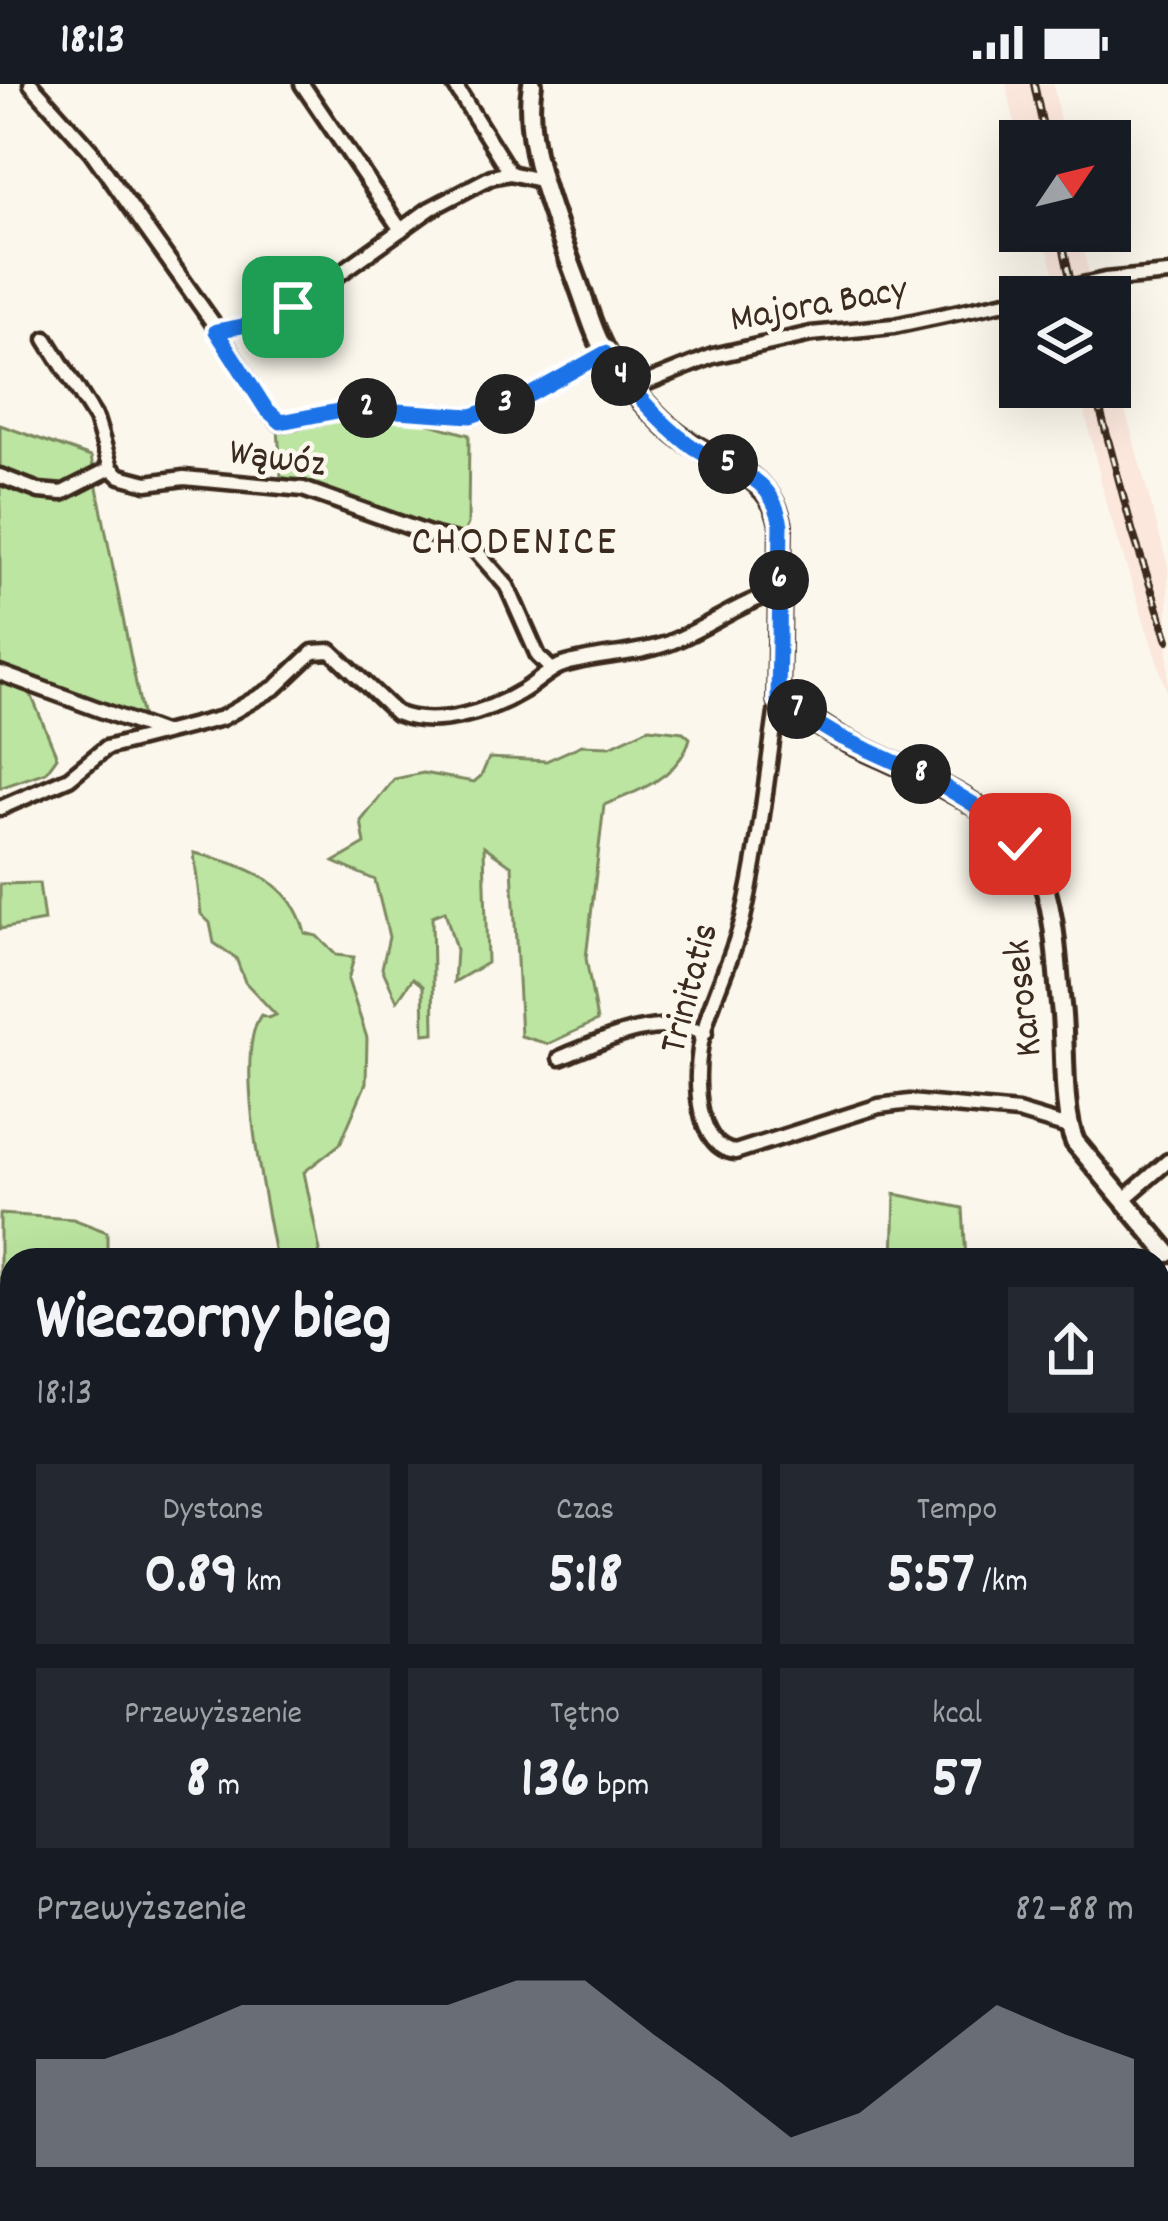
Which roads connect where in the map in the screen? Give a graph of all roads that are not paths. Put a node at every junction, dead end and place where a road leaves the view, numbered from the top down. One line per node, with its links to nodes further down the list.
1 (32, 84): 11 (street)
2 (302, 84): 7 (street)
3 (454, 84): 5 (street)
4 (532, 84): 6 (street)
5 (510, 173): 6 (street); 7 (street)
6 (543, 181): 13 (street)
7 (400, 230): 11 (street)
8 (1168, 274): 9 (street)
9 (1131, 279)
10 (999, 304): 14 (street, Majora Bacy)
11 (216, 331): 13 (street)
12 (46, 339): 15 (street)
13 (605, 353): 14 (street)
14 (633, 392): 17 (street)
15 (112, 468): 16 (street); 18 (street, Wąwóz)
16 (0, 476)
17 (779, 592): 18 (street); 20 (street)
18 (552, 670): 21 (street)
19 (0, 674): 21 (street)
20 (778, 700): 23 (street, Trinitatis); 25 (street, Karosek)
21 (164, 733): 22 (street)
22 (0, 808)
23 (705, 1033): 24 (street); 25 (street, Trinitatis)
24 (560, 1058)
25 (1068, 1127): 27 (street)
26 (1168, 1161): 27 (street)
27 (1123, 1201): 28 (street)
28 (1164, 1248)

